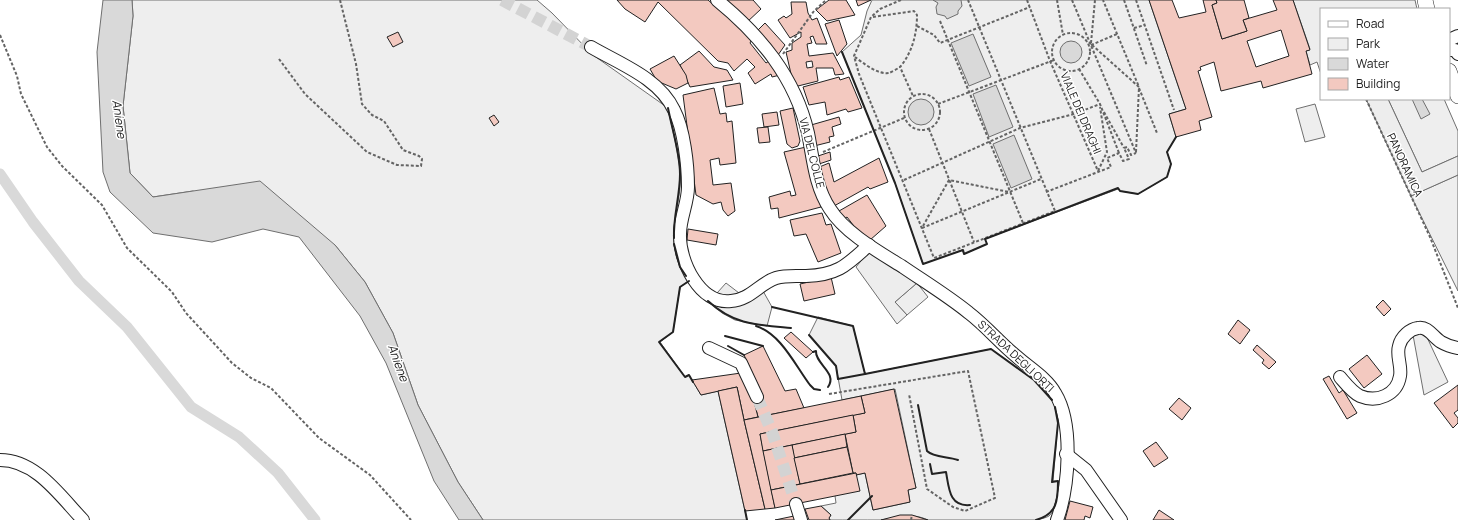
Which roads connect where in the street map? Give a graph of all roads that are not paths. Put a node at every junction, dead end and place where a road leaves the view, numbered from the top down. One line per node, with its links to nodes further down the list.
1 (717, 0): 5 (street, VIA DEL COLLE)
2 (592, 47): 5 (street)
3 (1450, 74): 4 (main road)
4 (1458, 96)
5 (869, 245): 6 (street, VIA DEL COLLE)
6 (950, 299): 11 (street, STRADA DEGLI ORTI)
7 (709, 348): 10 (street)
8 (1458, 348): 9 (street)
9 (1340, 377)
10 (757, 397)
11 (1066, 454): 16 (street, STRADA DEGLI ORTI); 17 (street)
12 (0, 460): 14 (street)
13 (796, 504): 15 (street)
14 (83, 520)
15 (801, 520)
16 (1057, 520)
17 (1120, 520)

